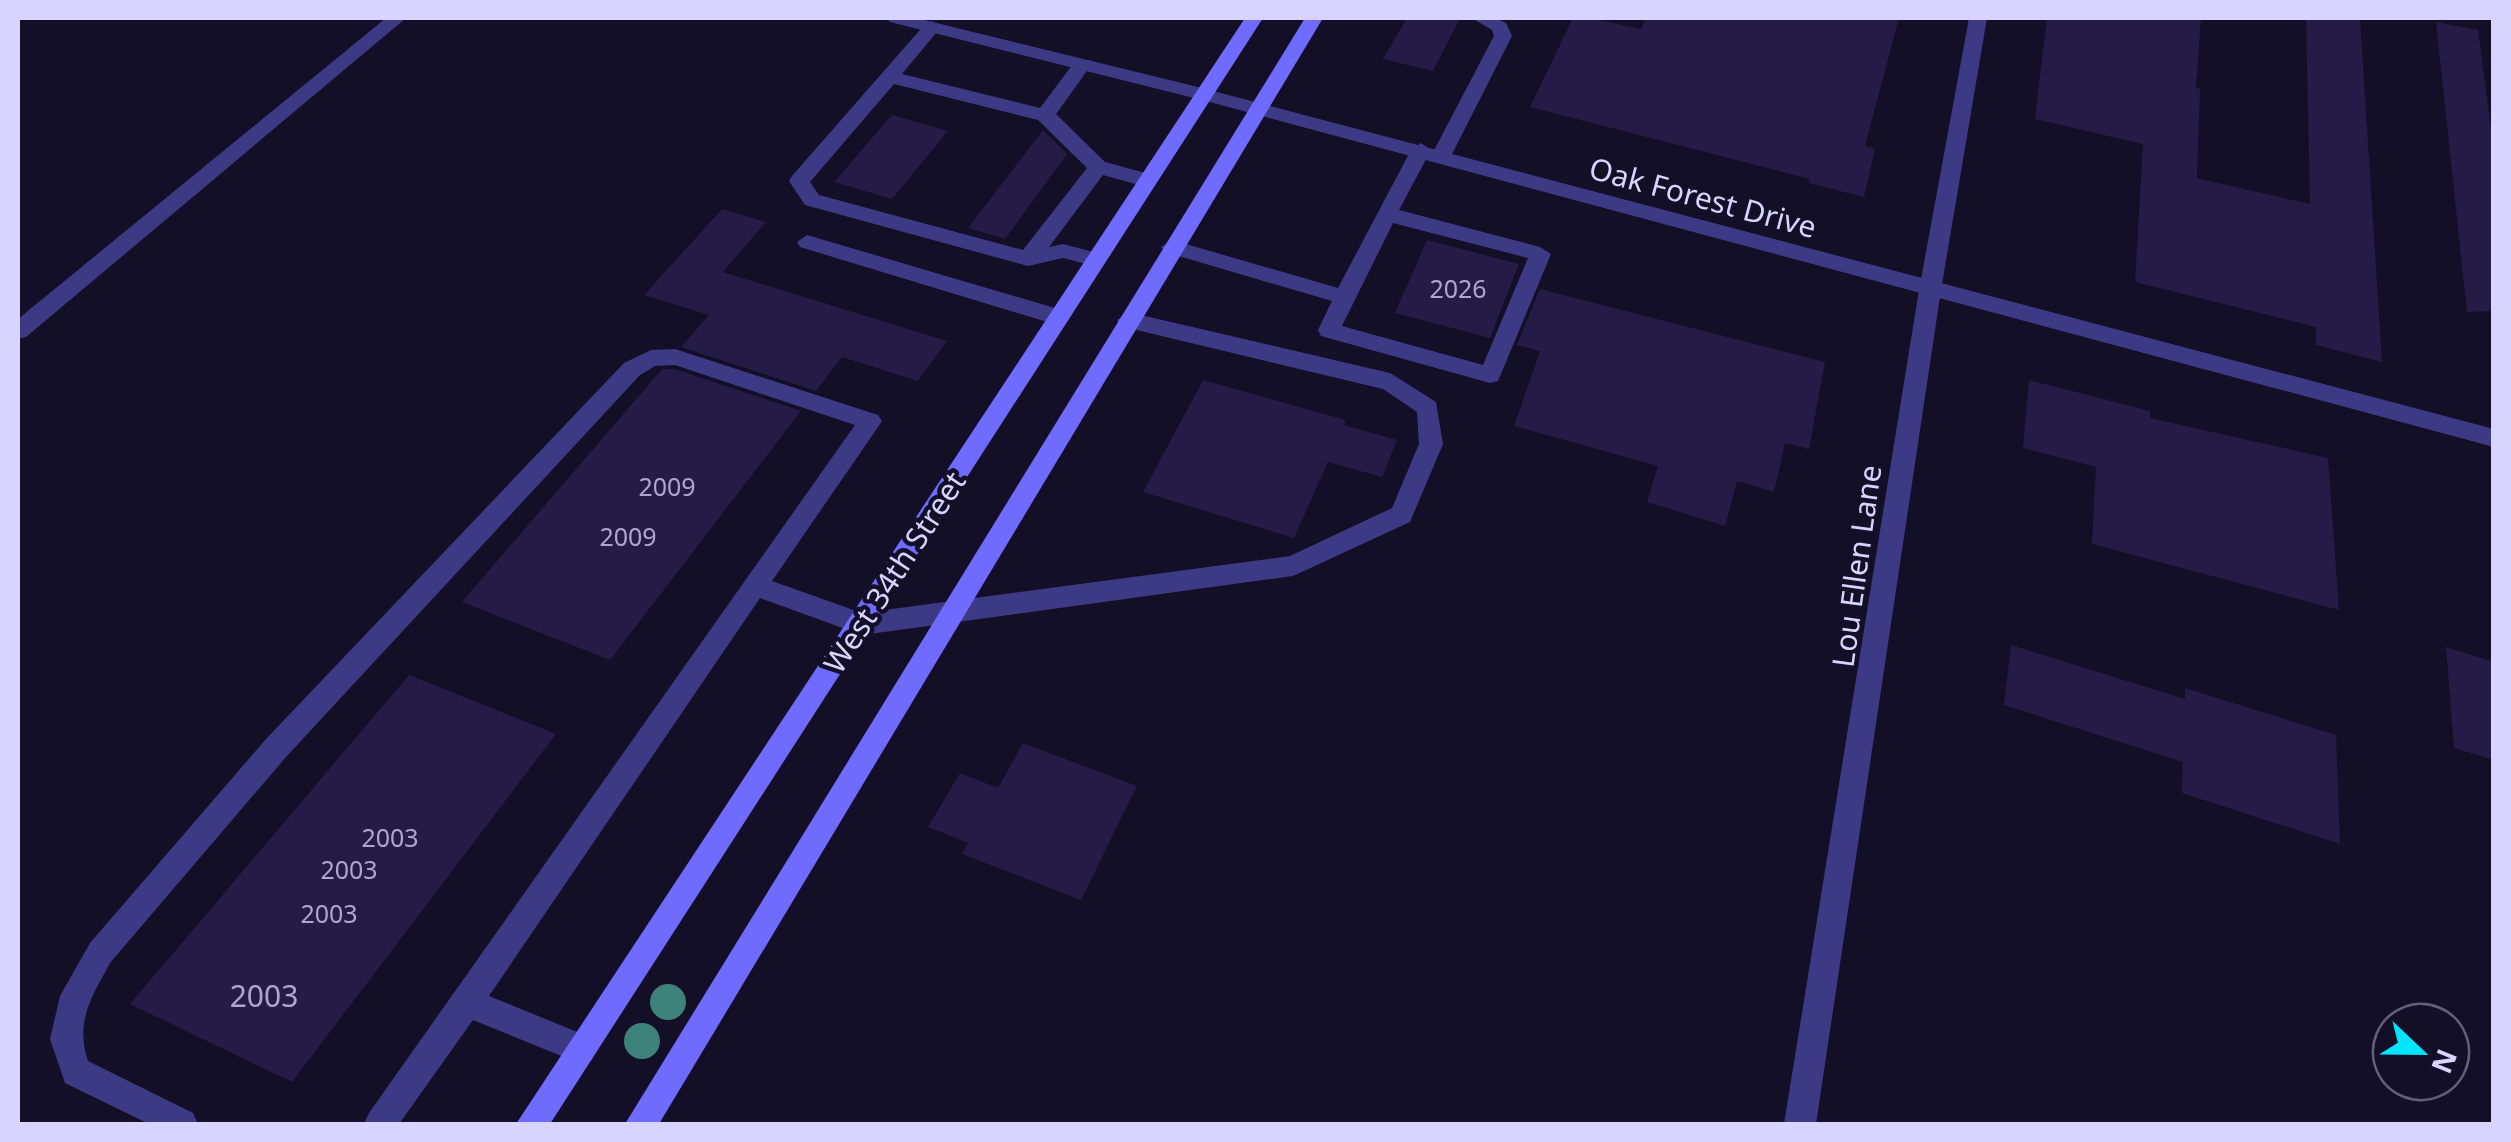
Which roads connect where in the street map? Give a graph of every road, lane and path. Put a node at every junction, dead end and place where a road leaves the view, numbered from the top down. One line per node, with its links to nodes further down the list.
1 (397, 18): 25 (street)
2 (896, 18): 7 (street, Oak Forest Drive)
3 (1254, 18): 10 (main road, West 34th Street)
4 (1314, 18): 11 (main road)
5 (1481, 18): 13 (street)
6 (1978, 18): 21 (street, Lou Ellen Lane)
7 (932, 26): 8 (street, Oak Forest Drive); 9 (street)
8 (1083, 64): 10 (street, Oak Forest Drive); 12 (street)
9 (891, 77): 12 (street); 19 (street)
10 (1202, 94): 11 (street, Oak Forest Drive); 15 (main road, West 34th Street)
11 (1257, 107): 13 (street, Oak Forest Drive); 18 (main road)
12 (1045, 115): 14 (street)
13 (1431, 153): 16 (street); 21 (street, Oak Forest Drive)
14 (1098, 167): 15 (street); 19 (street)
15 (1146, 180): 20 (main road, West 34th Street)
16 (1387, 214): 22 (street); 22 (street)
17 (807, 242): 23 (street)
18 (1172, 247): 22 (street); 24 (main road)
19 (1028, 259): 20 (street)
20 (1094, 259): 23 (main road, West 34th Street)
21 (1930, 290): 26 (street, Oak Forest Drive); 36 (street, Lou Ellen Lane)
22 (1344, 298)
23 (1057, 317): 29 (main road, West 34th Street)
24 (1128, 320): 28 (main road); 28 (street)
25 (18, 331)
26 (2494, 438)
27 (755, 585): 29 (street); 30 (street); 32 (street)
28 (953, 610): 29 (street); 35 (main road)
29 (862, 624): 31 (main road, West 34th Street)
30 (467, 1002): 31 (street); 33 (street)
31 (581, 1049): 34 (main road, West 34th Street)
32 (182, 1124)
33 (380, 1124)
34 (532, 1124)
35 (641, 1124)
36 (1800, 1124)

